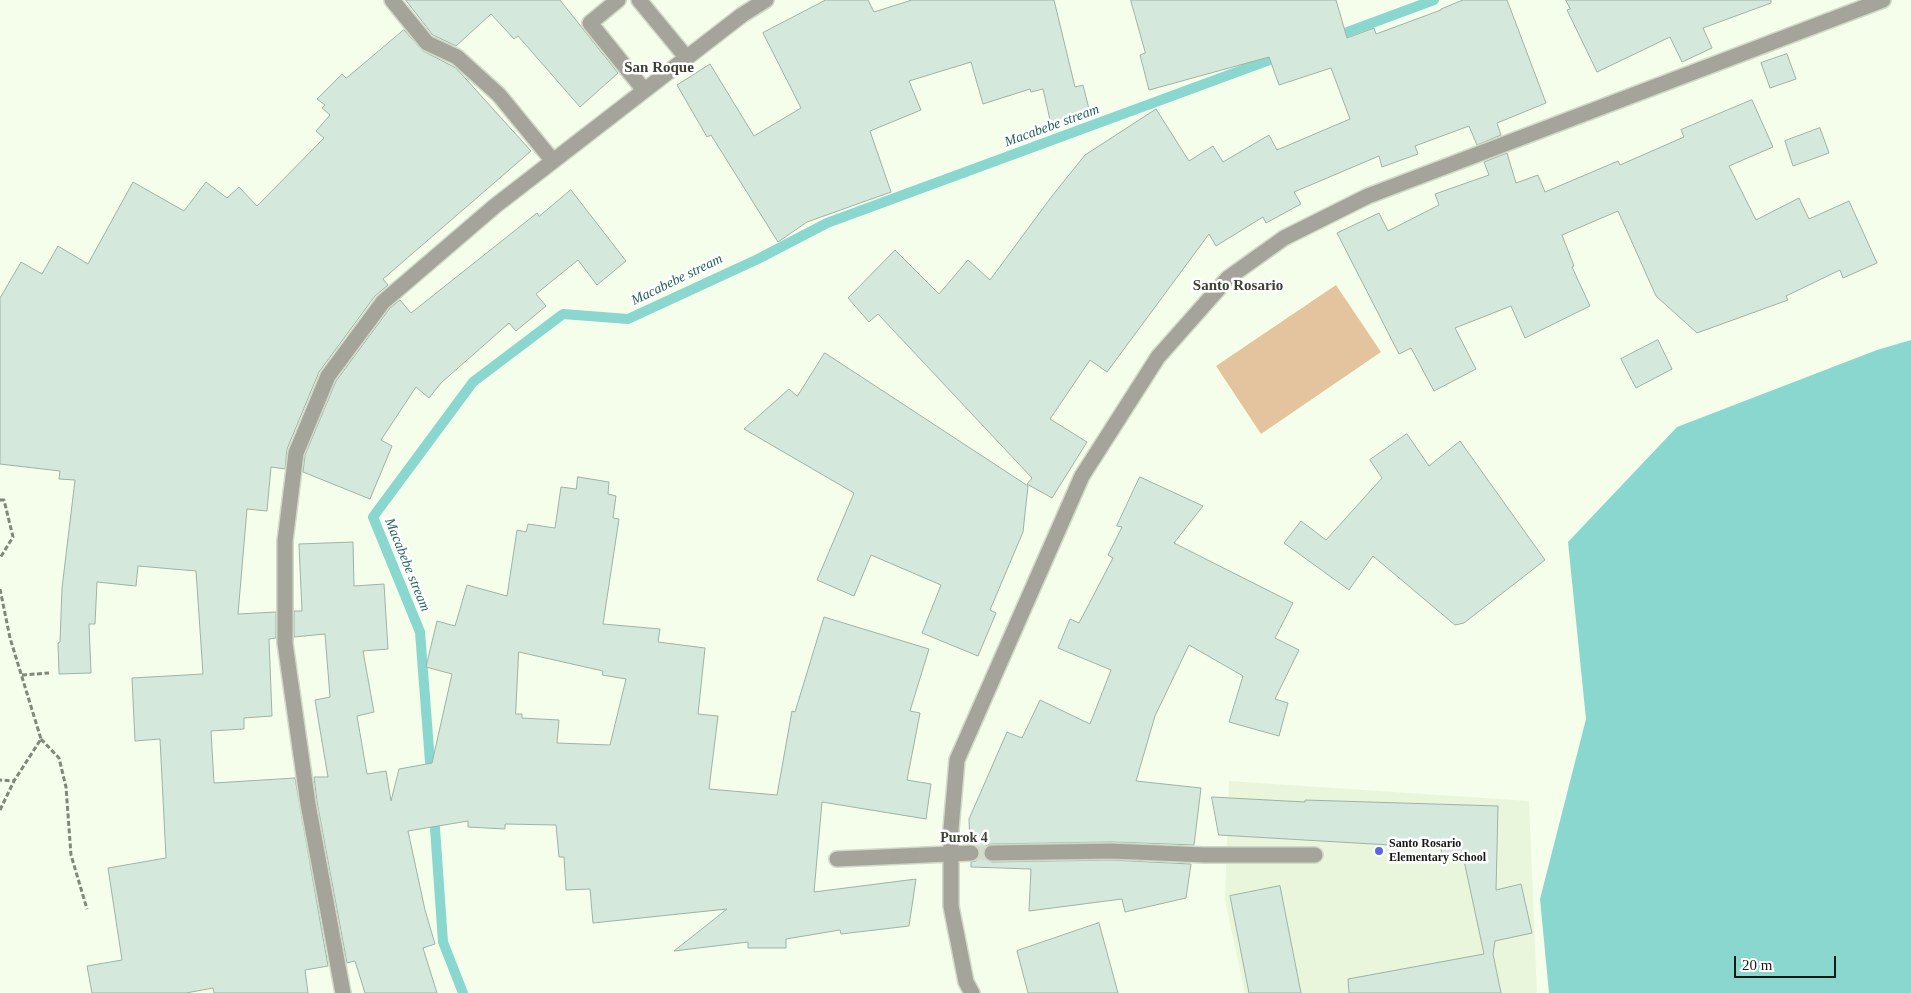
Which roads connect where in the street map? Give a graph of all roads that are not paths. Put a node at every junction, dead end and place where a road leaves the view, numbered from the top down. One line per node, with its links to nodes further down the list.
1 (392, 0): 8 (street)
2 (618, 0): 7 (street)
3 (639, 0): 6 (street)
4 (766, 0): 6 (street)
5 (1883, 0): 11 (street)
6 (686, 57): 7 (street)
7 (644, 90): 8 (street)
8 (553, 161): 14 (street)
9 (971, 853): 11 (street)
10 (992, 853): 12 (street)
11 (951, 854): 13 (street); 15 (street)
12 (1315, 855)
13 (837, 859)
14 (343, 993)
15 (972, 993)

